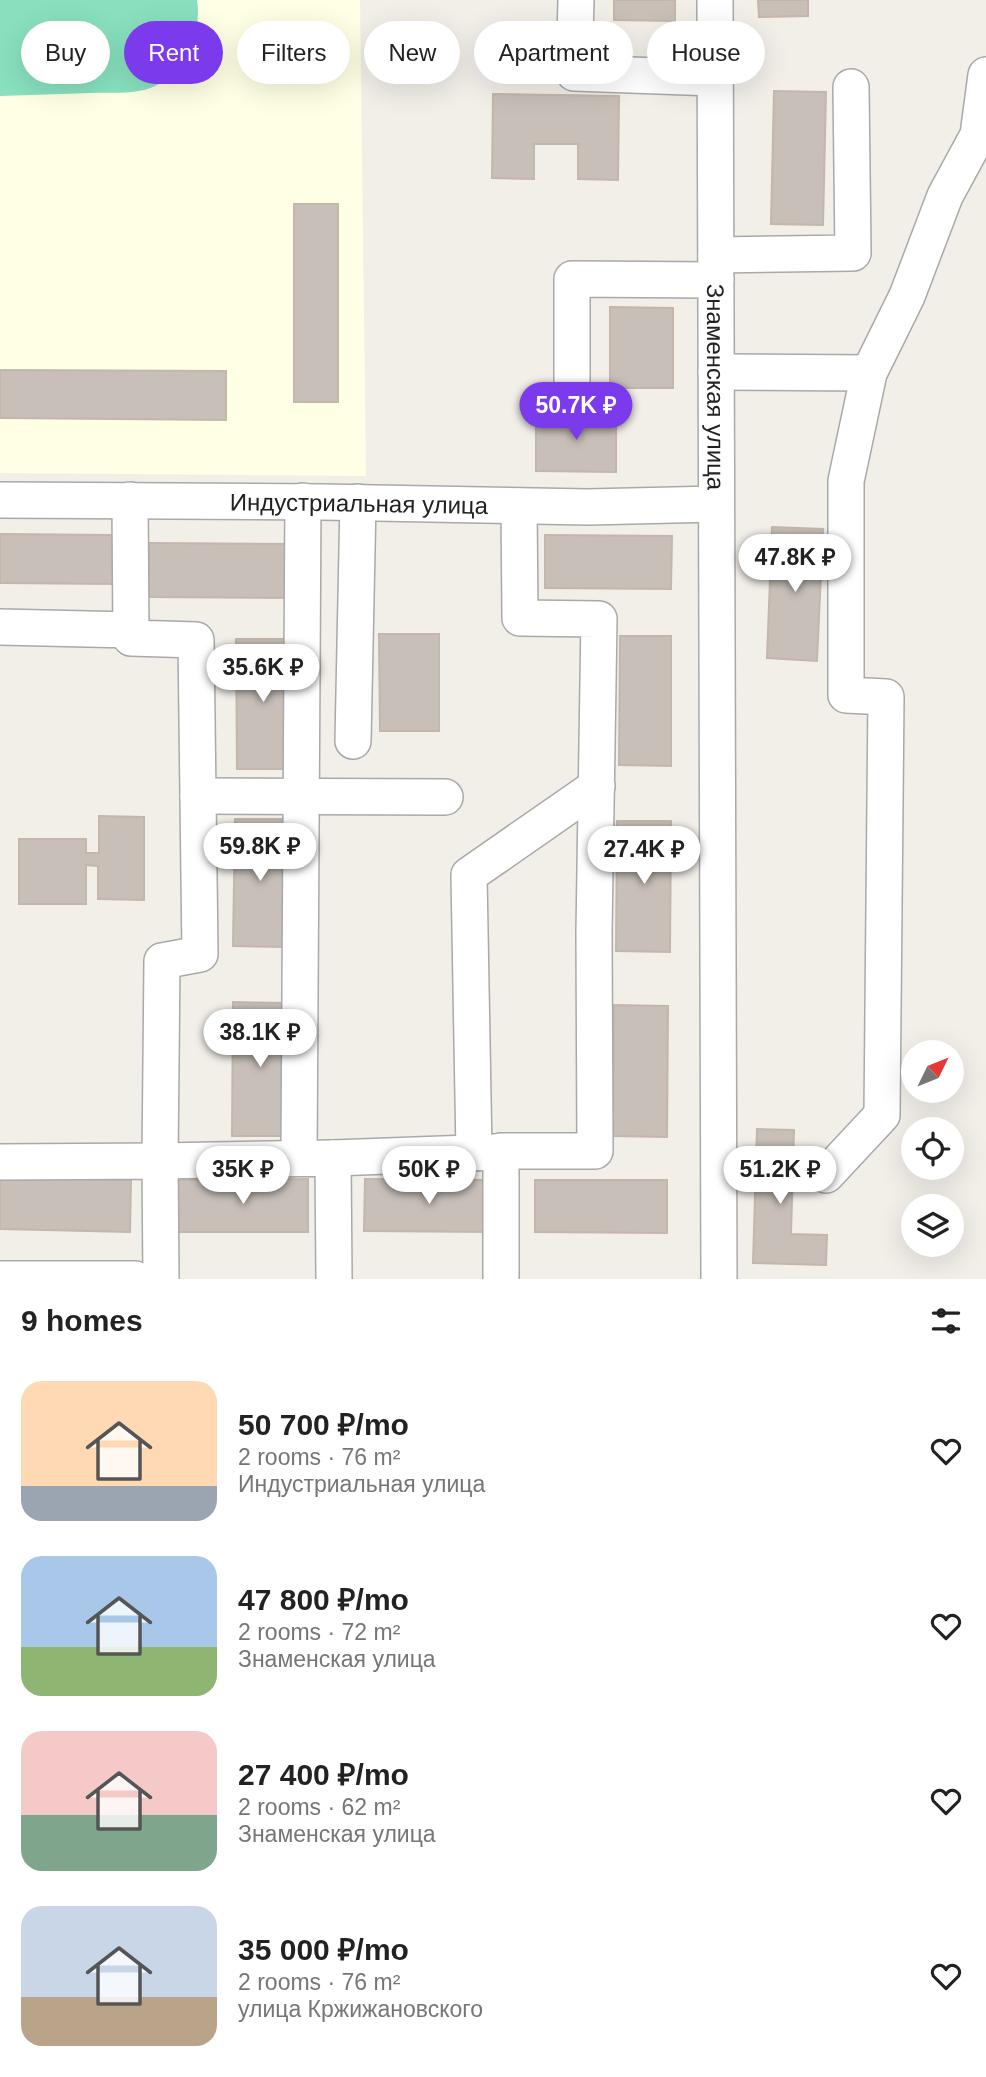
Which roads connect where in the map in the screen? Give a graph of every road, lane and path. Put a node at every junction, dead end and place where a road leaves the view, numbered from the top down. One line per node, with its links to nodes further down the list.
1 (576, 0): 5 (street)
2 (715, 0): 3 (street, Знаменская улица)
3 (715, 21)
4 (986, 75): 10 (street)
5 (647, 76)
6 (715, 84): 8 (street, Знаменская улица)
7 (851, 87): 8 (street)
8 (716, 267): 9 (street, Знаменская улица); 11 (street)
9 (716, 372): 10 (street); 16 (street, Знаменская улица)
10 (869, 373): 29 (street)
11 (572, 389)
12 (0, 500): 13 (street, Индустриальная улица)
13 (130, 500): 14 (street, Индустриальная улица); 19 (street)
14 (303, 501): 15 (street, Индустриальная улица); 23 (street)
15 (358, 502): 17 (street, Индустриальная улица); 20 (street)
16 (716, 504): 17 (street, Индустриальная улица); 36 (street, Знаменская улица)
17 (519, 506): 21 (street)
18 (0, 627): 19 (street)
19 (132, 630): 22 (street)
20 (354, 741)
21 (597, 786): 25 (street); 25 (street)
22 (198, 796): 23 (street); 28 (street)
23 (300, 796): 24 (street); 26 (street)
24 (446, 797)
25 (487, 1152): 26 (street); 35 (street)
26 (316, 1158): 28 (street); 34 (street)
27 (0, 1161): 28 (street)
28 (160, 1161): 33 (street)
29 (826, 1175)
30 (0, 1279): 31 (street)
31 (102, 1279): 32 (street)
32 (135, 1279)
33 (160, 1279)
34 (334, 1279)
35 (501, 1279)
36 (719, 1279)

